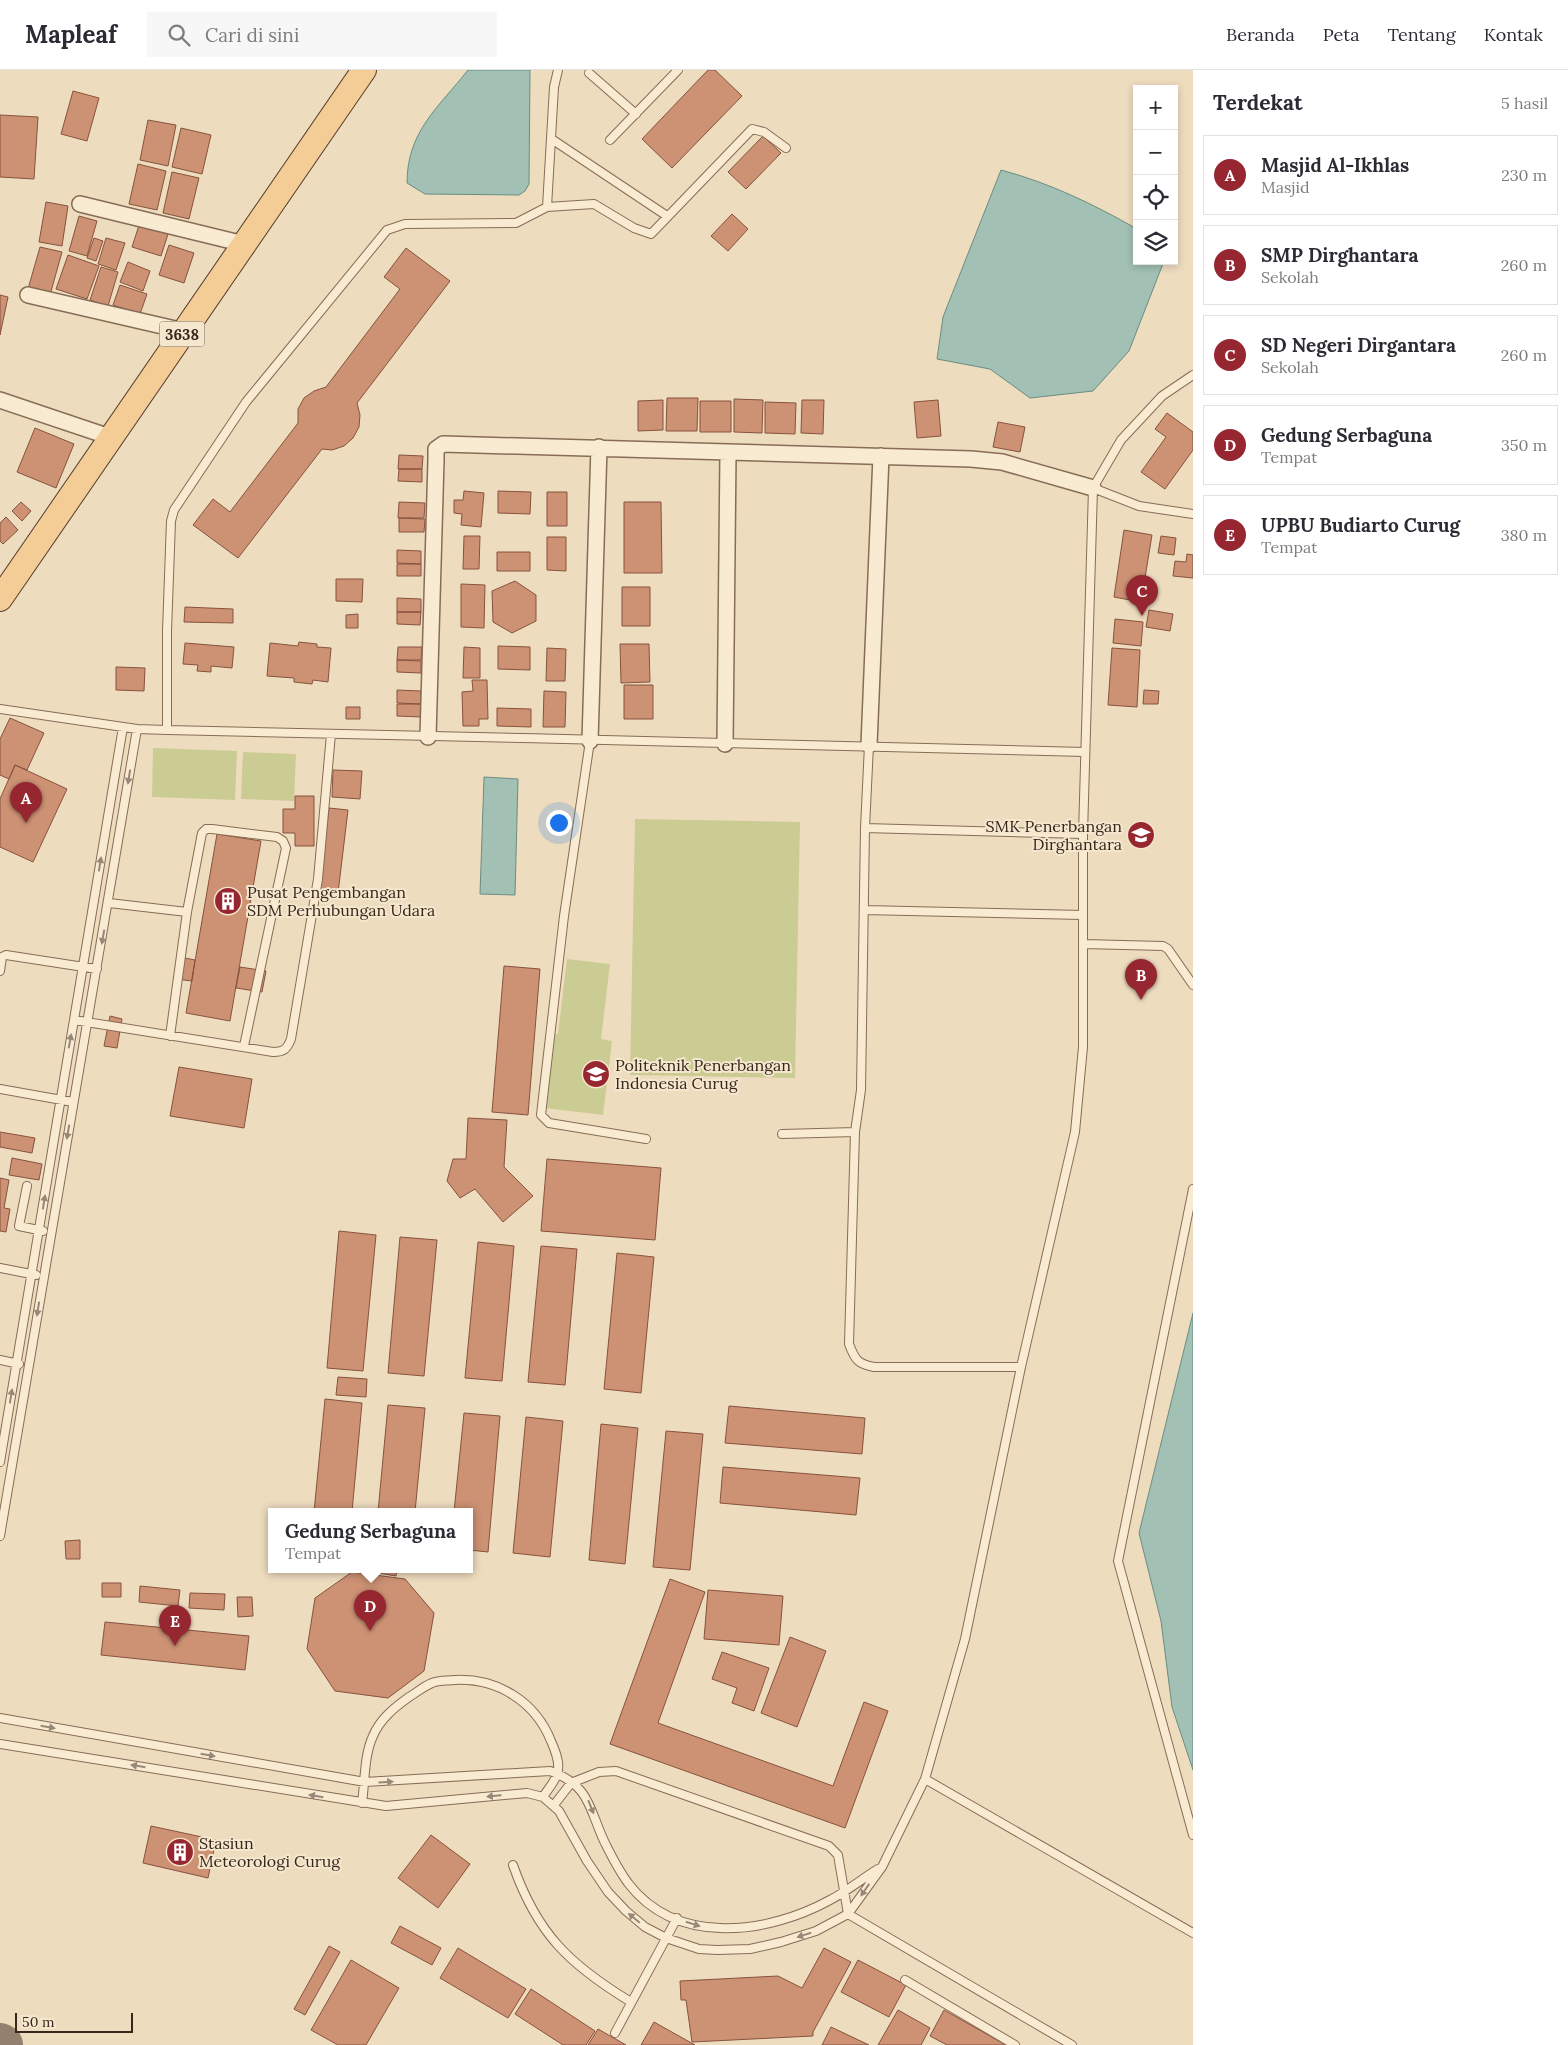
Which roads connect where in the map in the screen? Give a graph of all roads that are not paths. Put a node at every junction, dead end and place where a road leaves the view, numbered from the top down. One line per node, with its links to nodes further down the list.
1 (364, 70): 12 (main road, 3638)
2 (558, 70): 6 (lane)
3 (678, 70): 5 (lane)
4 (589, 73): 5 (lane)
5 (636, 114): 7 (lane)
6 (553, 140): 10 (lane); 11 (lane)
7 (610, 140)
8 (786, 148): 11 (lane)
9 (80, 204): 12 (street)
10 (547, 207): 11 (lane); 27 (lane)
11 (667, 216)
12 (244, 244): 14 (main road, 3638)
13 (28, 295): 14 (street)
14 (184, 331): 17 (main road, 3638)
15 (1193, 375): 21 (lane)
16 (0, 400): 17 (street)
17 (110, 437): 23 (main road, 3638)
18 (599, 448): 19 (street); 29 (street); 30 (street)
19 (728, 453): 20 (street); 31 (street)
20 (880, 456): 21 (street); 32 (street)
21 (1093, 488): 22 (lane); 33 (lane)
22 (1193, 514)
23 (0, 599)
24 (0, 709): 25 (lane)
25 (123, 727): 26 (lane); 41 (lane, one-way to 25)
26 (137, 729): 27 (lane); 36 (lane, one-way to 36)
27 (167, 730): 28 (lane)
28 (331, 734): 29 (lane); 48 (lane)
29 (428, 736): 30 (lane)
30 (590, 741): 31 (lane); 54 (lane)
31 (725, 744): 32 (lane)
32 (869, 745): 33 (lane); 34 (lane)
33 (1085, 752): 35 (lane)
34 (865, 828): 35 (lane); 37 (lane)
35 (1083, 834): 39 (lane)
36 (109, 903): 38 (lane); 42 (lane, one-way to 42)
37 (864, 910): 39 (lane); 52 (lane)
38 (187, 912): 47 (lane); 48 (lane)
39 (1083, 915): 40 (lane)
40 (1083, 944): 44 (lane); 65 (lane)
41 (83, 967): 42 (lane); 43 (lane); 45 (lane)
42 (97, 969): 46 (lane)
43 (0, 971)
44 (1193, 985)
45 (74, 1020): 46 (lane); 50 (lane, one-way to 45)
46 (88, 1023): 47 (lane); 51 (lane)
47 (170, 1036): 48 (lane)
48 (244, 1046)
49 (0, 1089): 50 (lane)
50 (60, 1100): 51 (lane); 57 (lane, one-way to 50)
51 (73, 1102): 58 (lane, one-way to 58)
52 (855, 1132): 53 (lane); 65 (lane)
53 (782, 1134)
54 (646, 1139)
55 (27, 1186): 57 (lane)
56 (1193, 1189): 79 (lane)
57 (39, 1230): 58 (lane); 60 (lane)
58 (50, 1232): 61 (lane)
59 (0, 1268): 60 (lane)
60 (32, 1274): 61 (lane); 63 (lane)
61 (43, 1277): 64 (lane, one-way to 64)
62 (0, 1360): 63 (lane)
63 (16, 1363): 64 (lane); 66 (lane, one-way to 63)
64 (29, 1365): 67 (lane)
65 (1021, 1367): 73 (lane)
66 (2, 1435): 67 (lane); 68 (lane)
67 (17, 1437): 69 (lane)
68 (0, 1462)
69 (0, 1536)
70 (0, 1718): 74 (lane, one-way to 74)
71 (0, 1744): 77 (lane, one-way to 71)
72 (558, 1774): 74 (lane, one-way to 72); 74 (lane); 75 (lane); 76 (lane)
73 (925, 1779): 81 (lane); 85 (lane)
74 (365, 1782): 77 (lane)
75 (571, 1783): 78 (lane); 82 (lane); 84 (lane, one-way to 84)
76 (543, 1796): 77 (lane, one-way to 77); 78 (lane)
77 (362, 1803)
78 (554, 1805): 86 (lane, one-way to 78)
79 (1193, 1835)
80 (513, 1865): 88 (lane)
81 (882, 1867): 82 (lane); 83 (lane, one-way to 83)
82 (846, 1890): 83 (lane); 84 (lane, one-way to 82)
83 (848, 1914): 86 (lane, one-way to 86); 91 (lane)
84 (677, 1918): 86 (lane)
85 (1193, 1933)
86 (666, 1938): 88 (lane)
87 (905, 1980): 90 (lane)
88 (632, 2002): 89 (lane)
89 (615, 2033)
90 (1015, 2045)
91 (1072, 2045)

